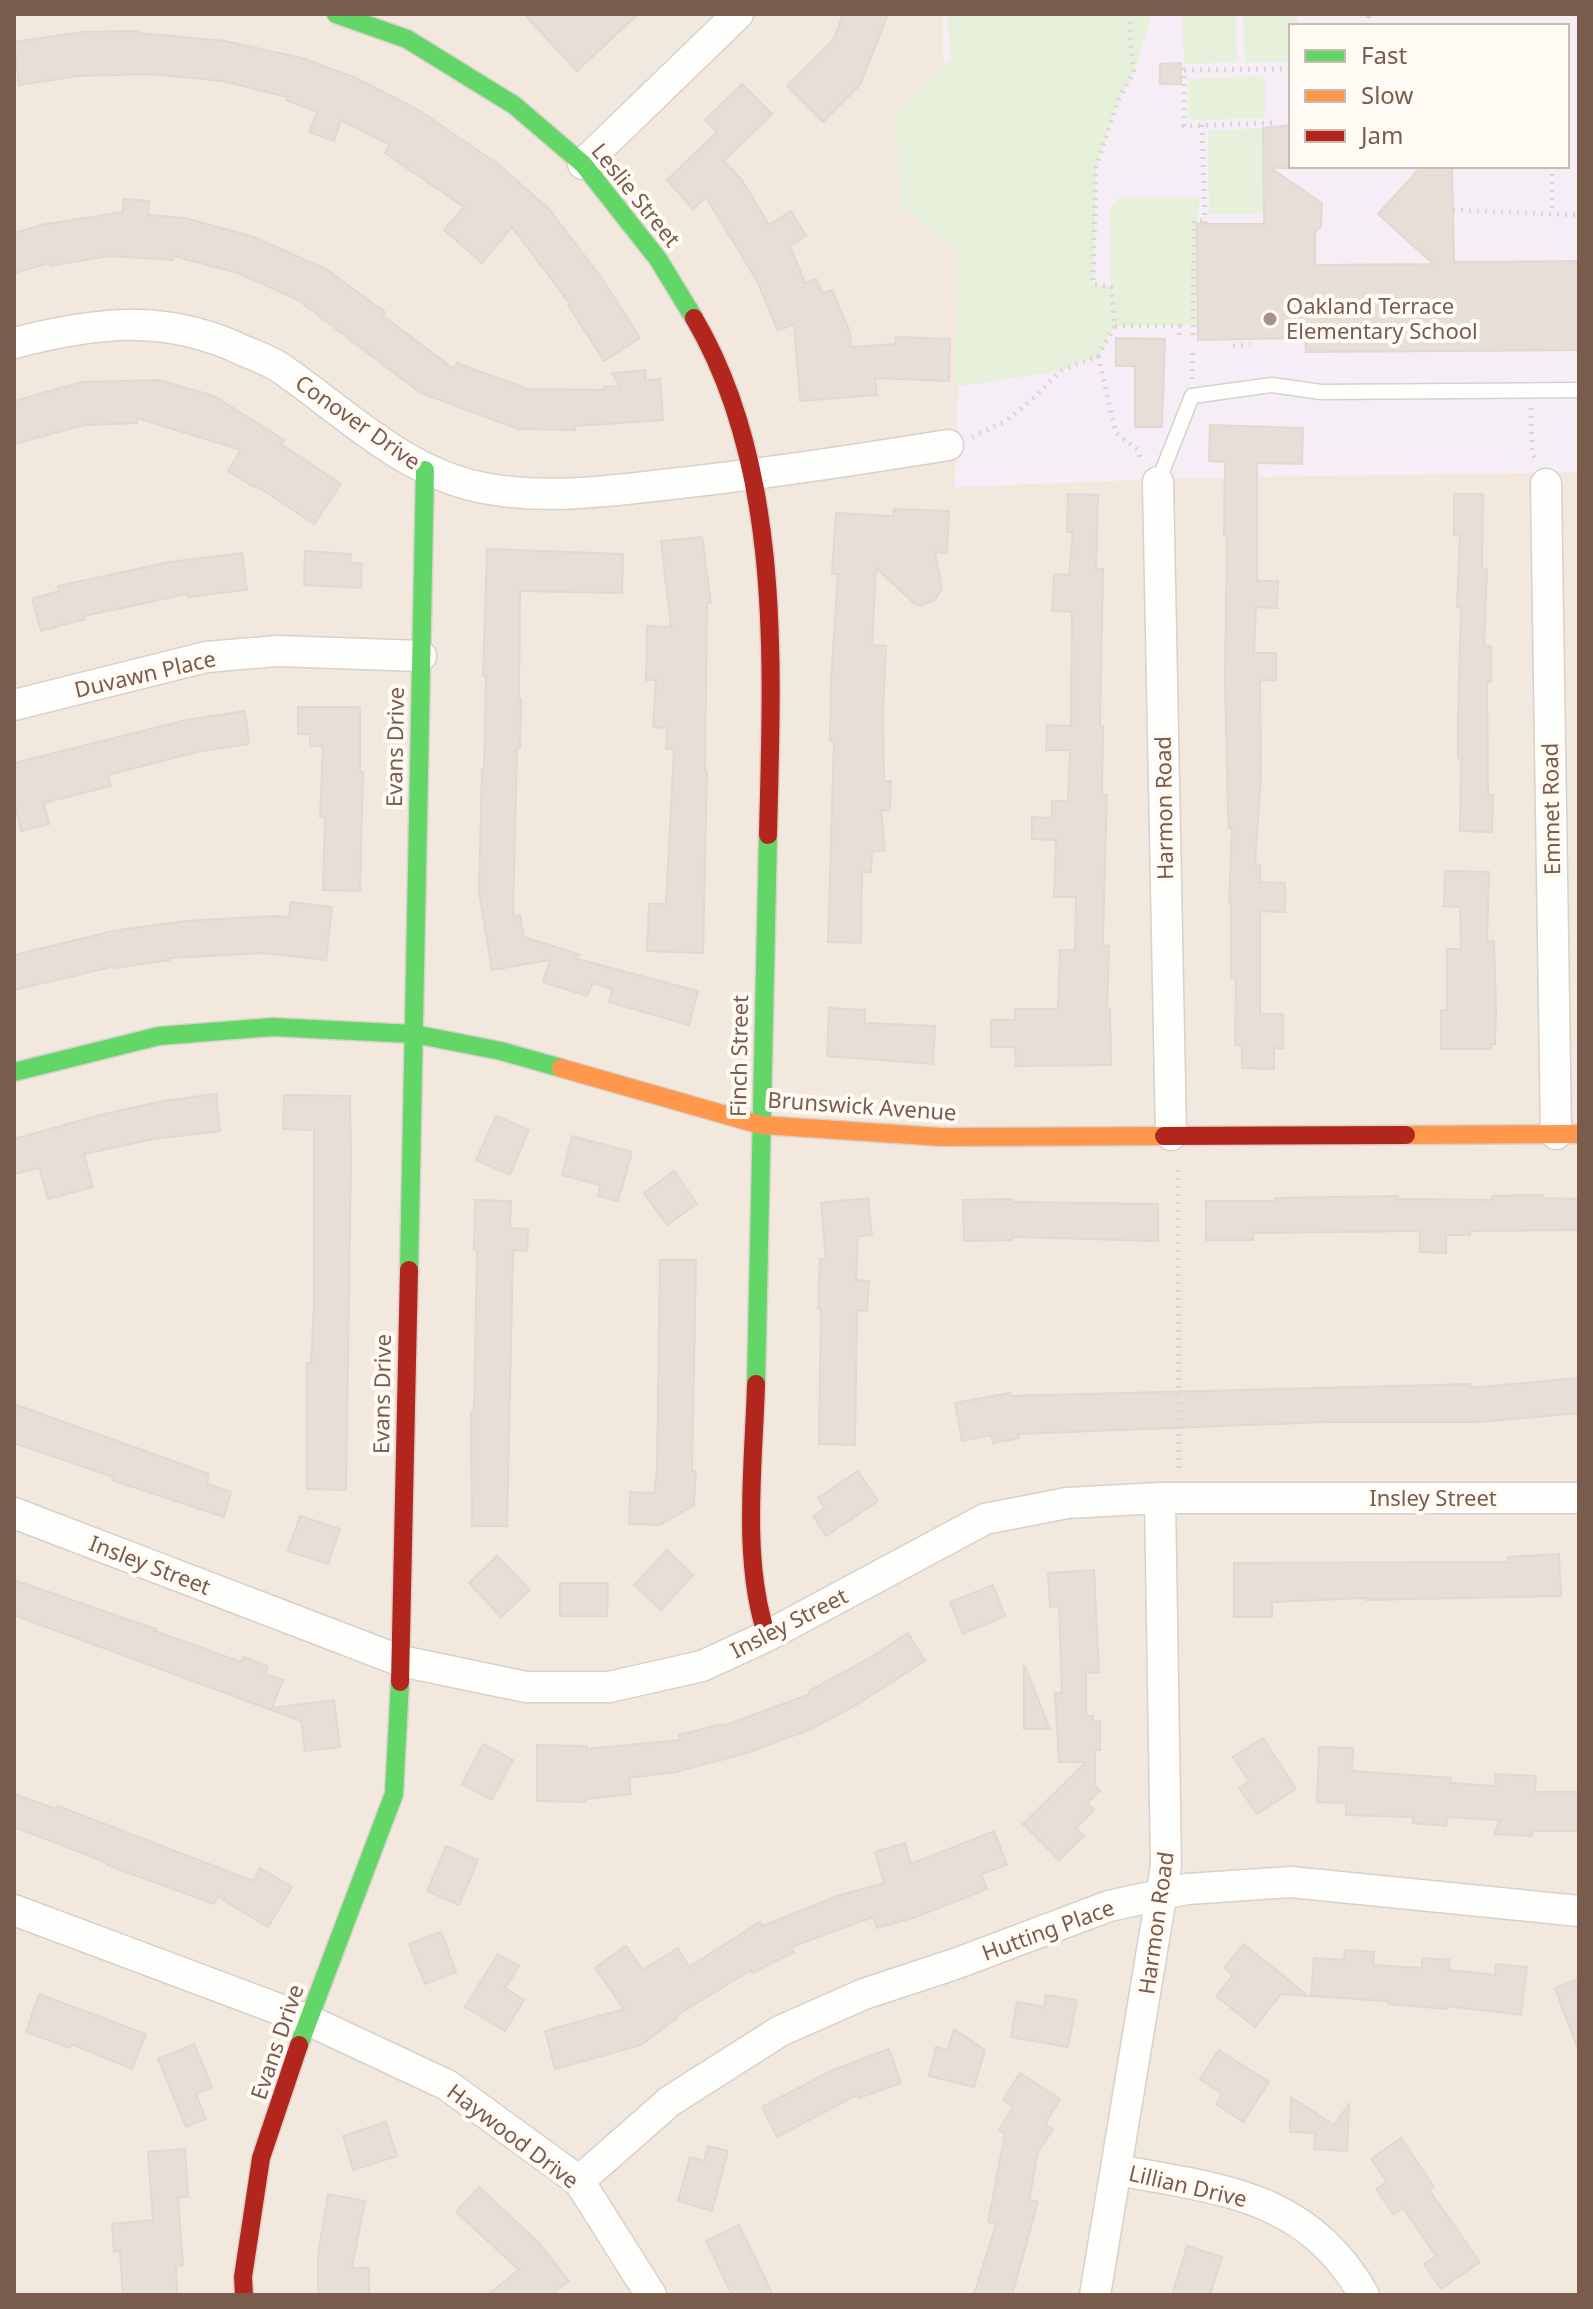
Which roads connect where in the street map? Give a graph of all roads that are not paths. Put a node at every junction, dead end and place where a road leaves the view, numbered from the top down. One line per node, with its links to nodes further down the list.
1 (336, 14): 3 (street, Leslie Street)
2 (738, 14): 3 (street)
3 (583, 164): 8 (street, Leslie Street)
4 (14, 343): 7 (street, Conover Drive)
5 (1579, 390): 9 (lane)
6 (948, 445): 8 (street, Conover Drive)
7 (425, 470): 8 (street, Conover Drive); 11 (street, Evans Drive)
8 (753, 476): 15 (street, Finch Street)
9 (1158, 482): 17 (street, Harmon Road)
10 (1546, 484): 16 (street, Emmet Road)
11 (421, 656): 12 (street, Duvawn Place); 13 (street, Evans Drive)
12 (14, 705)
13 (414, 1034): 14 (street, Brunswick Avenue); 15 (street, Brunswick Avenue); 22 (street, Evans Drive)
14 (14, 1072)
15 (761, 1125): 17 (street, Brunswick Avenue); 21 (street, Finch Street)
16 (1568, 1134): 17 (street, Brunswick Avenue)
17 (1171, 1135)
18 (1160, 1498): 19 (street, Insley Street); 21 (street, Insley Street); 23 (street, Harmon Road)
19 (1579, 1498)
20 (14, 1513): 22 (street, Insley Street)
21 (767, 1636): 22 (street, Insley Street)
22 (401, 1661): 26 (street, Evans Drive)
23 (1163, 1893): 25 (street, Hutting Place); 27 (street, Harmon Road); 28 (street, Hutting Place)
24 (14, 1910): 26 (street, Haywood Drive)
25 (1579, 1911)
26 (308, 2020): 28 (street, Haywood Drive); 29 (street, Evans Drive)
27 (1117, 2170): 31 (street, Harmon Road); 32 (street, Lillian Drive)
28 (579, 2181): 30 (street, Haywood Drive)
29 (244, 2295)
30 (651, 2295)
31 (1095, 2295)
32 (1364, 2295)

